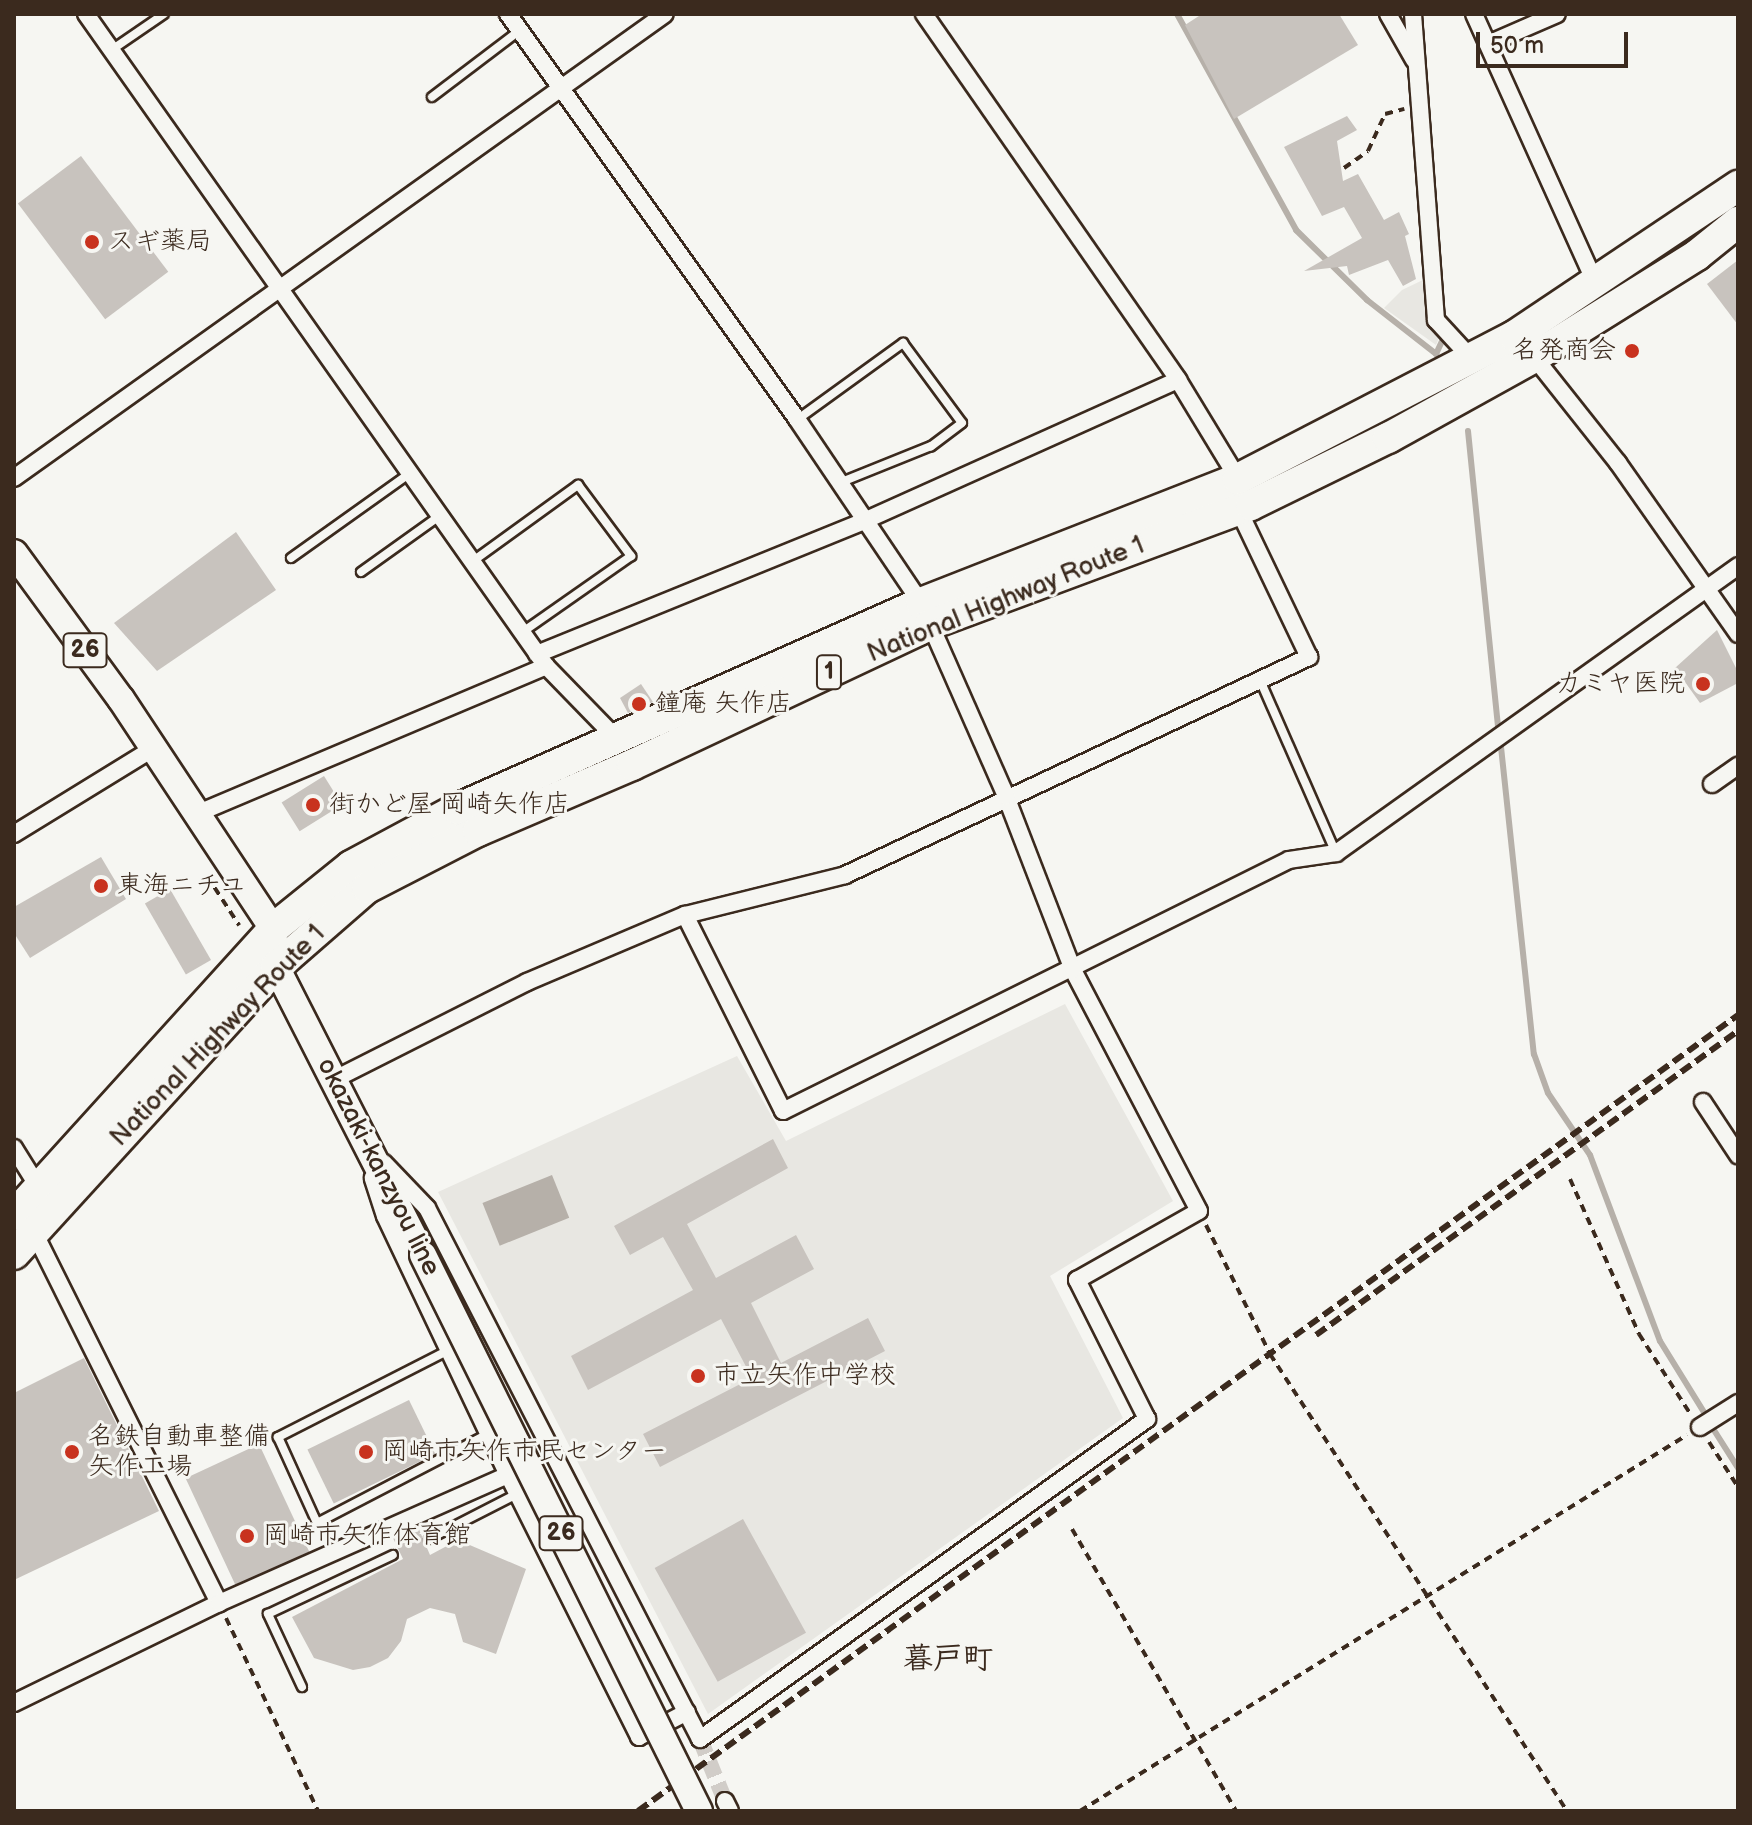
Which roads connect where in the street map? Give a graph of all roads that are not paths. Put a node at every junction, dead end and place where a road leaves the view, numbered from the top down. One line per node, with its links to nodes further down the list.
1 (86, 14): 12 (street)
2 (164, 14): 12 (lane)
3 (508, 14): 10 (street)
4 (665, 14): 14 (street)
5 (924, 14): 22 (street)
6 (1388, 14): 13 (street)
7 (1413, 14): 13 (street)
8 (1474, 14): 11 (street)
9 (1557, 14): 11 (street)
10 (519, 31): 14 (street); 15 (lane)
11 (1488, 44): 18 (street)
12 (109, 52): 19 (street)
13 (1417, 65): 20 (street)
14 (562, 91): 19 (street); 23 (street)
15 (432, 97)
16 (1738, 186): 18 (highway, National Highway Route 1 / 1)
17 (1738, 222): 21 (highway, National Highway Route 1 / 1)
18 (1595, 282): 20 (highway, National Highway Route 1 / 1)
19 (281, 291): 24 (street); 25 (street)
20 (1470, 357): 27 (highway, National Highway Route 1 / 1)
21 (1534, 357): 27 (highway, National Highway Route 1 / 1); 35 (street)
22 (1178, 380): 27 (street); 29 (street)
23 (797, 419): 26 (street); 26 (lane)
24 (411, 473): 28 (street); 31 (lane)
25 (14, 478)
26 (837, 484): 29 (street)
27 (1243, 498): 36 (highway, National Highway Route 1 / 1); 40 (street)
28 (441, 515): 32 (street); 34 (lane)
29 (864, 521): 36 (street); 39 (street)
30 (14, 553): 41 (main road, okazaki-kanzyou line / 26)
31 (291, 558)
32 (473, 561): 37 (street); 37 (lane)
33 (1738, 566): 35 (street)
34 (361, 572)
35 (1704, 589): 38 (street); 48 (street)
36 (926, 614): 42 (highway, National Highway Route 1 / 1); 45 (street)
37 (524, 631): 39 (street)
38 (1738, 634)
39 (542, 660): 42 (street); 46 (street)
40 (1260, 679): 45 (street); 48 (lane)
41 (154, 748): 46 (main road, okazaki-kanzyou line / 26); 47 (street)
42 (625, 752): 50 (highway, National Highway Route 1 / 1); 51 (highway, National Highway Route 1 / 1)
43 (1738, 766): 44 (street)
44 (1712, 784)
45 (1006, 796): 49 (street); 52 (street)
46 (196, 814): 50 (main road, okazaki-kanzyou line / 26)
47 (14, 834)
48 (1336, 853): 52 (street)
49 (685, 915): 52 (street); 53 (street)
50 (273, 929): 51 (main road, okazaki-kanzyou line / 26); 58 (highway, National Highway Route 1 / 1)
51 (276, 967): 53 (main road, okazaki-kanzyou line / 26); 59 (highway, National Highway Route 1 / 1)
52 (1073, 970): 72 (street)
53 (333, 1080): 55 (main road, okazaki-kanzyou line / 26)
54 (1703, 1102): 57 (street)
55 (361, 1138): 61 (street); 72 (street); 73 (main road, okazaki-kanzyou line / 26, bridge)
56 (14, 1148): 58 (street)
57 (1738, 1155)
58 (39, 1188): 59 (highway, National Highway Route 1 / 1)
59 (24, 1224): 60 (highway, National Highway Route 1 / 1); 69 (street)
60 (14, 1254)
61 (447, 1351): 64 (street); 64 (lane)
62 (1738, 1403): 63 (street)
63 (1700, 1427)
64 (489, 1434): 65 (street)
65 (508, 1475): 66 (street); 69 (street)
66 (518, 1494): 67 (lane); 72 (street)
67 (429, 1539)
68 (393, 1555): 70 (lane)
69 (219, 1603): 71 (street)
70 (302, 1687)
71 (14, 1703)
72 (687, 1712)
73 (699, 1811)

